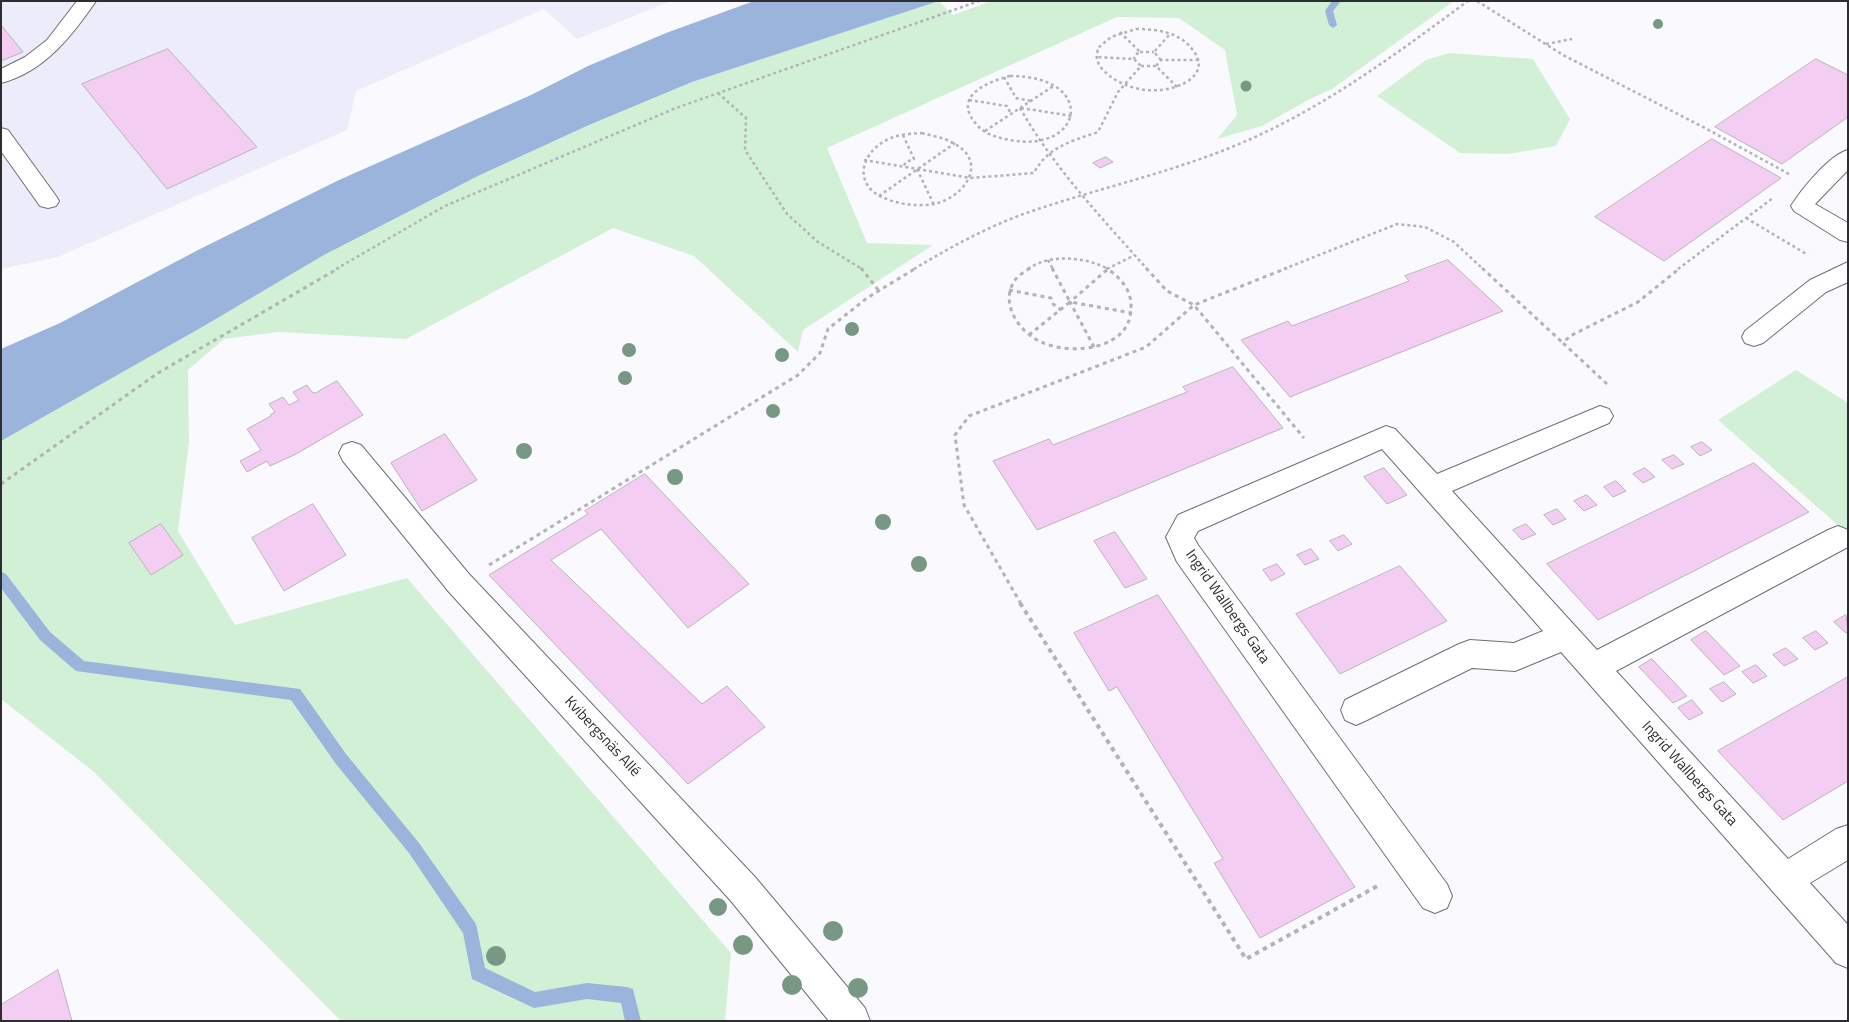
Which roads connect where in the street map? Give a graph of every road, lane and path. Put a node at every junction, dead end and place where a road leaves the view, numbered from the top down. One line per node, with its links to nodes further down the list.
1 (87, 1): 17 (street)
2 (979, 1): 22 (path)
3 (1468, 1): 41 (path)
4 (1477, 1): 8 (path)
5 (1120, 32): 6 (path); 9 (path); 11 (path)
6 (1170, 34): 10 (path); 14 (path)
7 (1572, 40): 8 (path)
8 (1546, 44): 39 (path)
9 (1140, 52): 10 (path); 12 (path)
10 (1154, 52): 13 (path)
11 (1096, 57): 12 (path); 20 (path)
12 (1134, 59): 15 (path)
13 (1161, 60): 14 (path); 16 (path)
14 (1199, 60): 21 (path)
15 (1141, 66): 16 (path); 20 (path)
16 (1156, 66): 21 (path)
17 (1, 77)
18 (1004, 77): 19 (path); 23 (path); 24 (path)
19 (1055, 85): 24 (path); 27 (path)
20 (1124, 86): 21 (path); 33 (path)
21 (1177, 87)
22 (718, 92): 52 (path); 62 (path)
23 (969, 100): 26 (path); 28 (path)
24 (1031, 101): 25 (path)
25 (1020, 108): 26 (path); 27 (path); 31 (path)
26 (1011, 114): 28 (path)
27 (1072, 116): 31 (path)
28 (985, 132): 31 (path)
29 (1, 135): 43 (street)
30 (903, 135): 32 (path); 35 (path); 36 (path)
31 (1038, 140): 33 (path)
32 (955, 143): 37 (path); 38 (path)
33 (1048, 152): 38 (path); 41 (path)
34 (1848, 157): 39 (street)
35 (864, 160): 36 (path); 42 (path)
36 (903, 166): 37 (path)
37 (917, 169): 38 (path); 42 (path); 44 (path)
38 (971, 178): 44 (path)
39 (1816, 188): 46 (street)
40 (1779, 194): 45 (path)
41 (1081, 195): 47 (path); 52 (path)
42 (879, 196): 44 (path)
43 (48, 201)
44 (934, 205)
45 (1746, 218): 50 (path); 59 (path)
46 (1848, 234)
47 (1135, 255): 49 (path); 61 (path)
48 (1048, 260): 49 (path); 51 (path); 53 (path)
49 (1108, 270): 53 (path); 55 (path)
50 (1845, 272): 57 (street)
51 (1009, 290): 54 (path); 56 (path)
52 (879, 291): 65 (path)
53 (1070, 302): 54 (path); 55 (path); 58 (path)
54 (1061, 310): 56 (path)
55 (1132, 314): 58 (path)
56 (1029, 335): 58 (path)
57 (1754, 337)
58 (1094, 347)
59 (1600, 416): 63 (street)
60 (352, 453): 65 (street, Kvibergsnäs Allé)
61 (1324, 462): 63 (street, Ingrid Wallbergs Gata); 71 (street, Ingrid Wallbergs Gata)
62 (1, 484)
63 (1432, 488): 66 (street, Ingrid Wallbergs Gata)
64 (1838, 538): 67 (street)
65 (460, 583): 73 (street, Kvibergsnäs Allé)
66 (1565, 636): 67 (street, Ingrid Wallbergs Gata); 68 (street)
67 (1594, 667): 70 (street, Ingrid Wallbergs Gata)
68 (1356, 710)
69 (1848, 841): 70 (street)
70 (1784, 880): 72 (street, Ingrid Wallbergs Gata)
71 (1435, 896)
72 (1848, 951)
73 (852, 1021)

